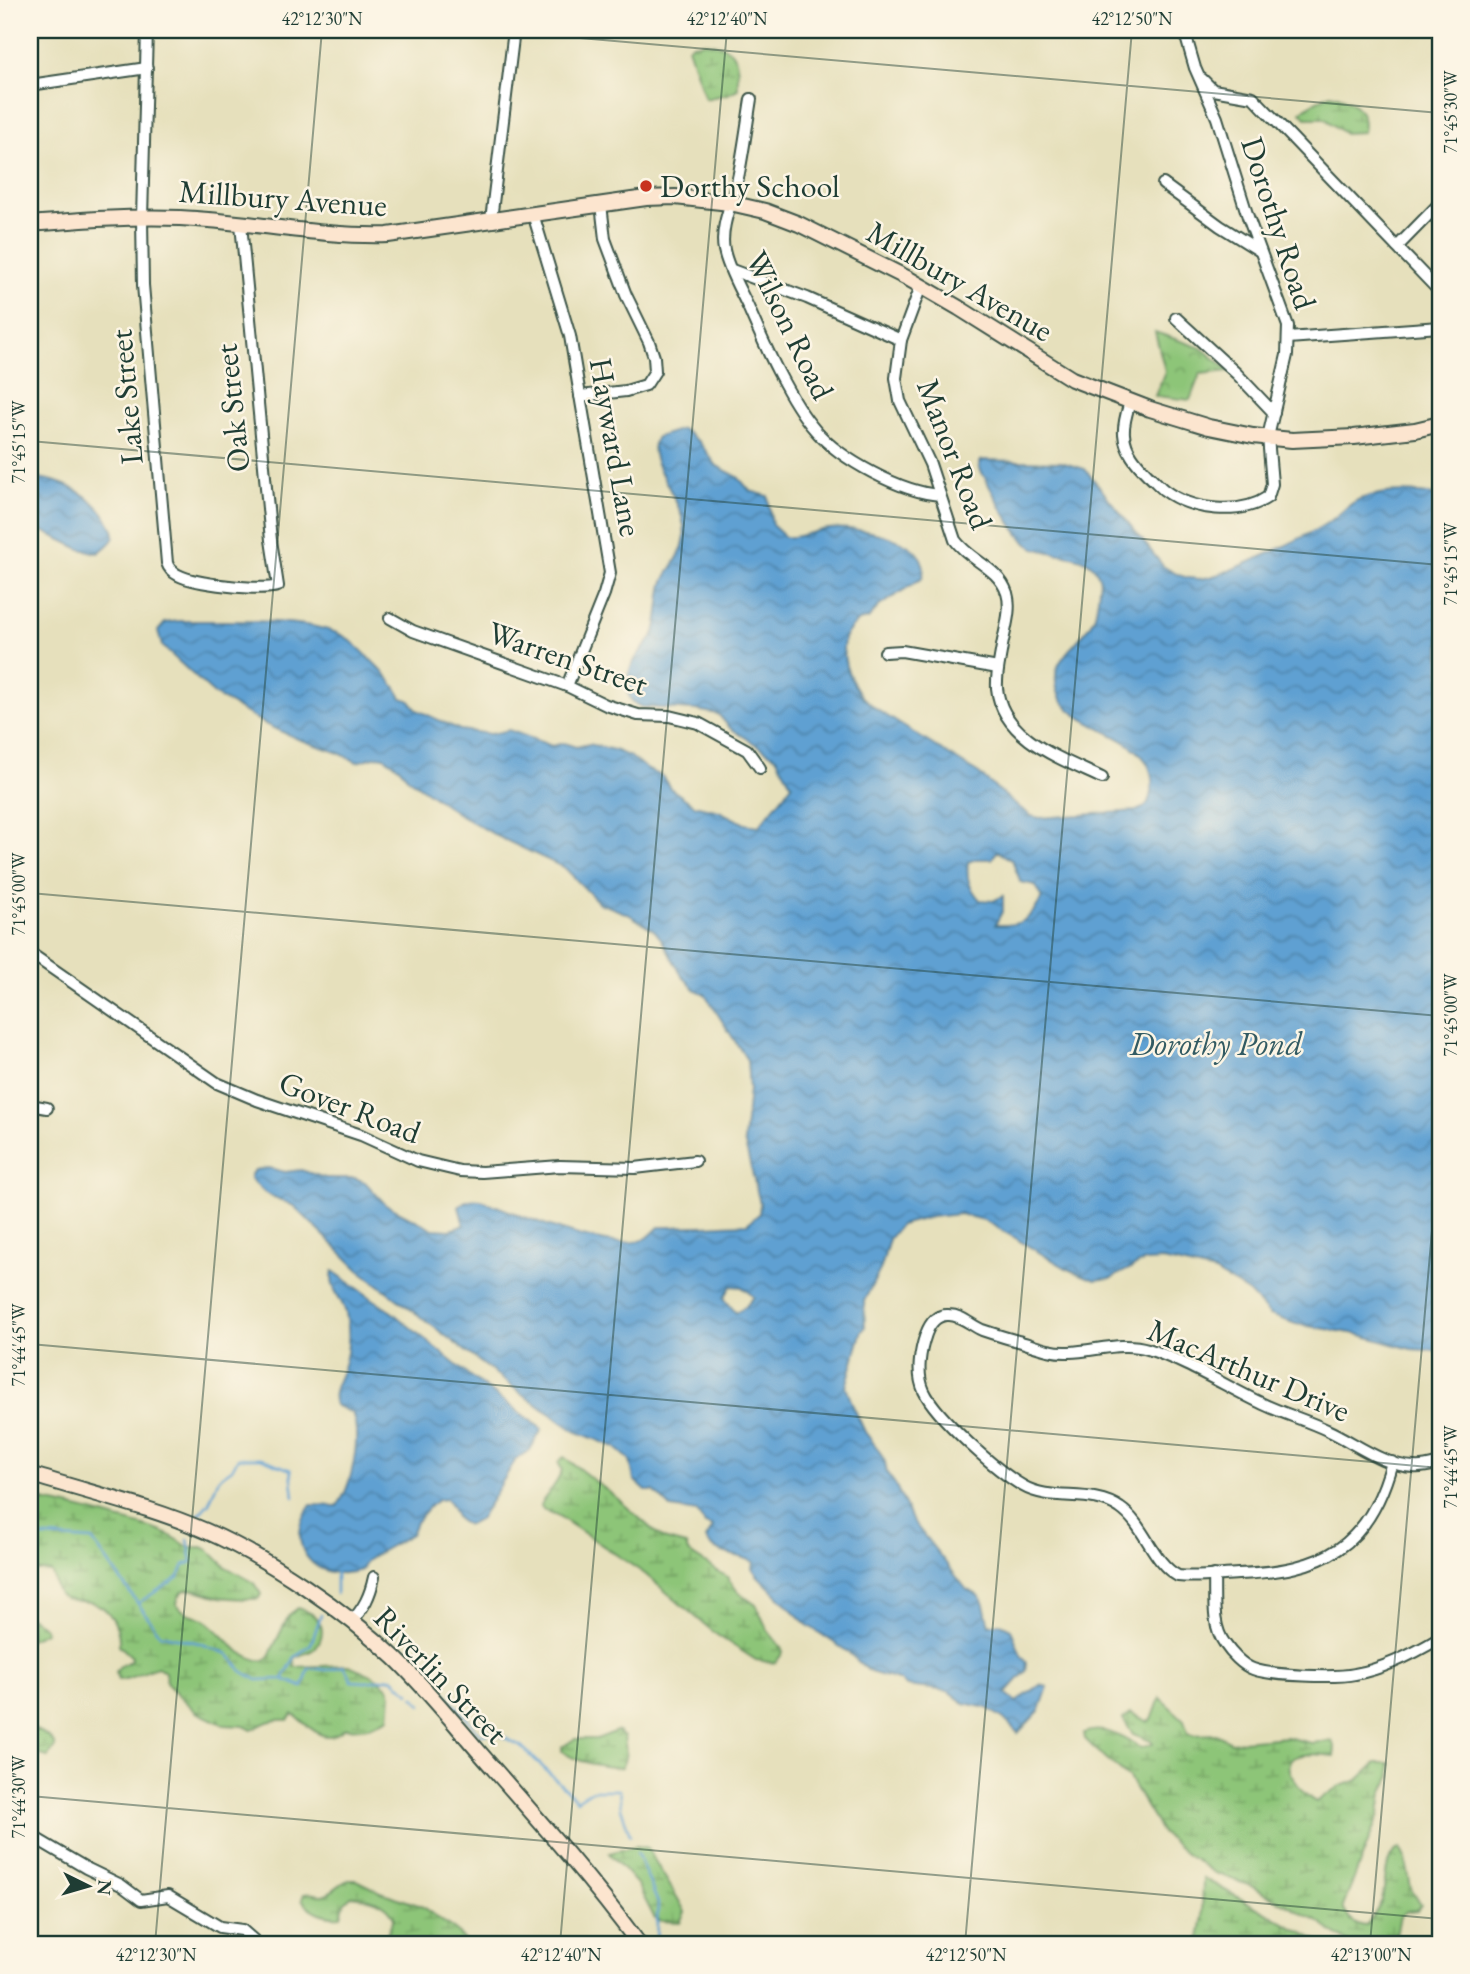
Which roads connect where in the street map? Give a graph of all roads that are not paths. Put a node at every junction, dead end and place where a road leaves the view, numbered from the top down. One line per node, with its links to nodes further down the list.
1 (147, 30): 4 (street, Lake Street)
2 (514, 30): 14 (street)
3 (1184, 30): 5 (street, Dorothy Road)
4 (147, 68): 6 (street); 13 (street, Lake Street)
5 (1198, 75): 17 (street); 18 (street, Dorothy Road)
6 (30, 85)
7 (751, 99): 9 (street, Wilson Road)
8 (1163, 184): 18 (street)
9 (732, 203): 11 (main road, Millbury Avenue); 19 (street, Wilson Road); 20 (main road, Millbury Avenue)
10 (1440, 203): 17 (street)
11 (601, 204): 12 (main road, Millbury Avenue); 26 (street)
12 (533, 214): 14 (main road, Millbury Avenue); 26 (street, Hayward Lane)
13 (142, 218): 15 (main road, Millbury Avenue); 16 (main road, Millbury Avenue); 32 (street, Lake Street)
14 (491, 220): 16 (main road, Millbury Avenue)
15 (30, 224)
16 (241, 224): 32 (street, Oak Street)
17 (1397, 247): 21 (street)
18 (1260, 251): 24 (street, Dorothy Road)
19 (732, 270): 25 (street); 31 (street, Wilson Road)
20 (921, 286): 25 (street, Manor Road); 27 (main road, Millbury Avenue)
21 (1440, 292)
22 (1176, 318): 28 (street)
23 (1440, 327): 24 (street)
24 (1288, 338): 28 (street, Dorothy Road)
25 (901, 340): 31 (street, Manor Road)
26 (580, 396): 36 (street, Hayward Lane)
27 (1130, 402): 30 (main road, Millbury Avenue); 30 (street, Dorothy Road)
28 (1274, 413): 30 (street, Dorothy Road)
29 (1440, 424): 30 (main road, Millbury Avenue)
30 (1268, 438)
31 (940, 495): 35 (street, Manor Road)
32 (278, 586)
33 (390, 618): 36 (street, Warren Street)
34 (885, 652): 35 (street)
35 (998, 668): 38 (street, Manor Road)
36 (567, 686): 37 (street, Warren Street)
37 (760, 768)
38 (1102, 778)
39 (30, 953): 42 (street, Gover Road)
40 (30, 1105): 41 (street)
41 (47, 1108)
42 (695, 1161)
43 (1392, 1462): 44 (street, MacArthur Drive); 46 (street); 46 (street, MacArthur Drive)
44 (1440, 1463)
45 (30, 1474): 48 (main road, Riverlin Street)
46 (1214, 1575): 49 (street)
47 (374, 1577): 48 (street)
48 (351, 1622): 52 (main road, Riverlin Street)
49 (1440, 1639)
50 (30, 1835): 51 (street)
51 (258, 1944)
52 (639, 1944)

